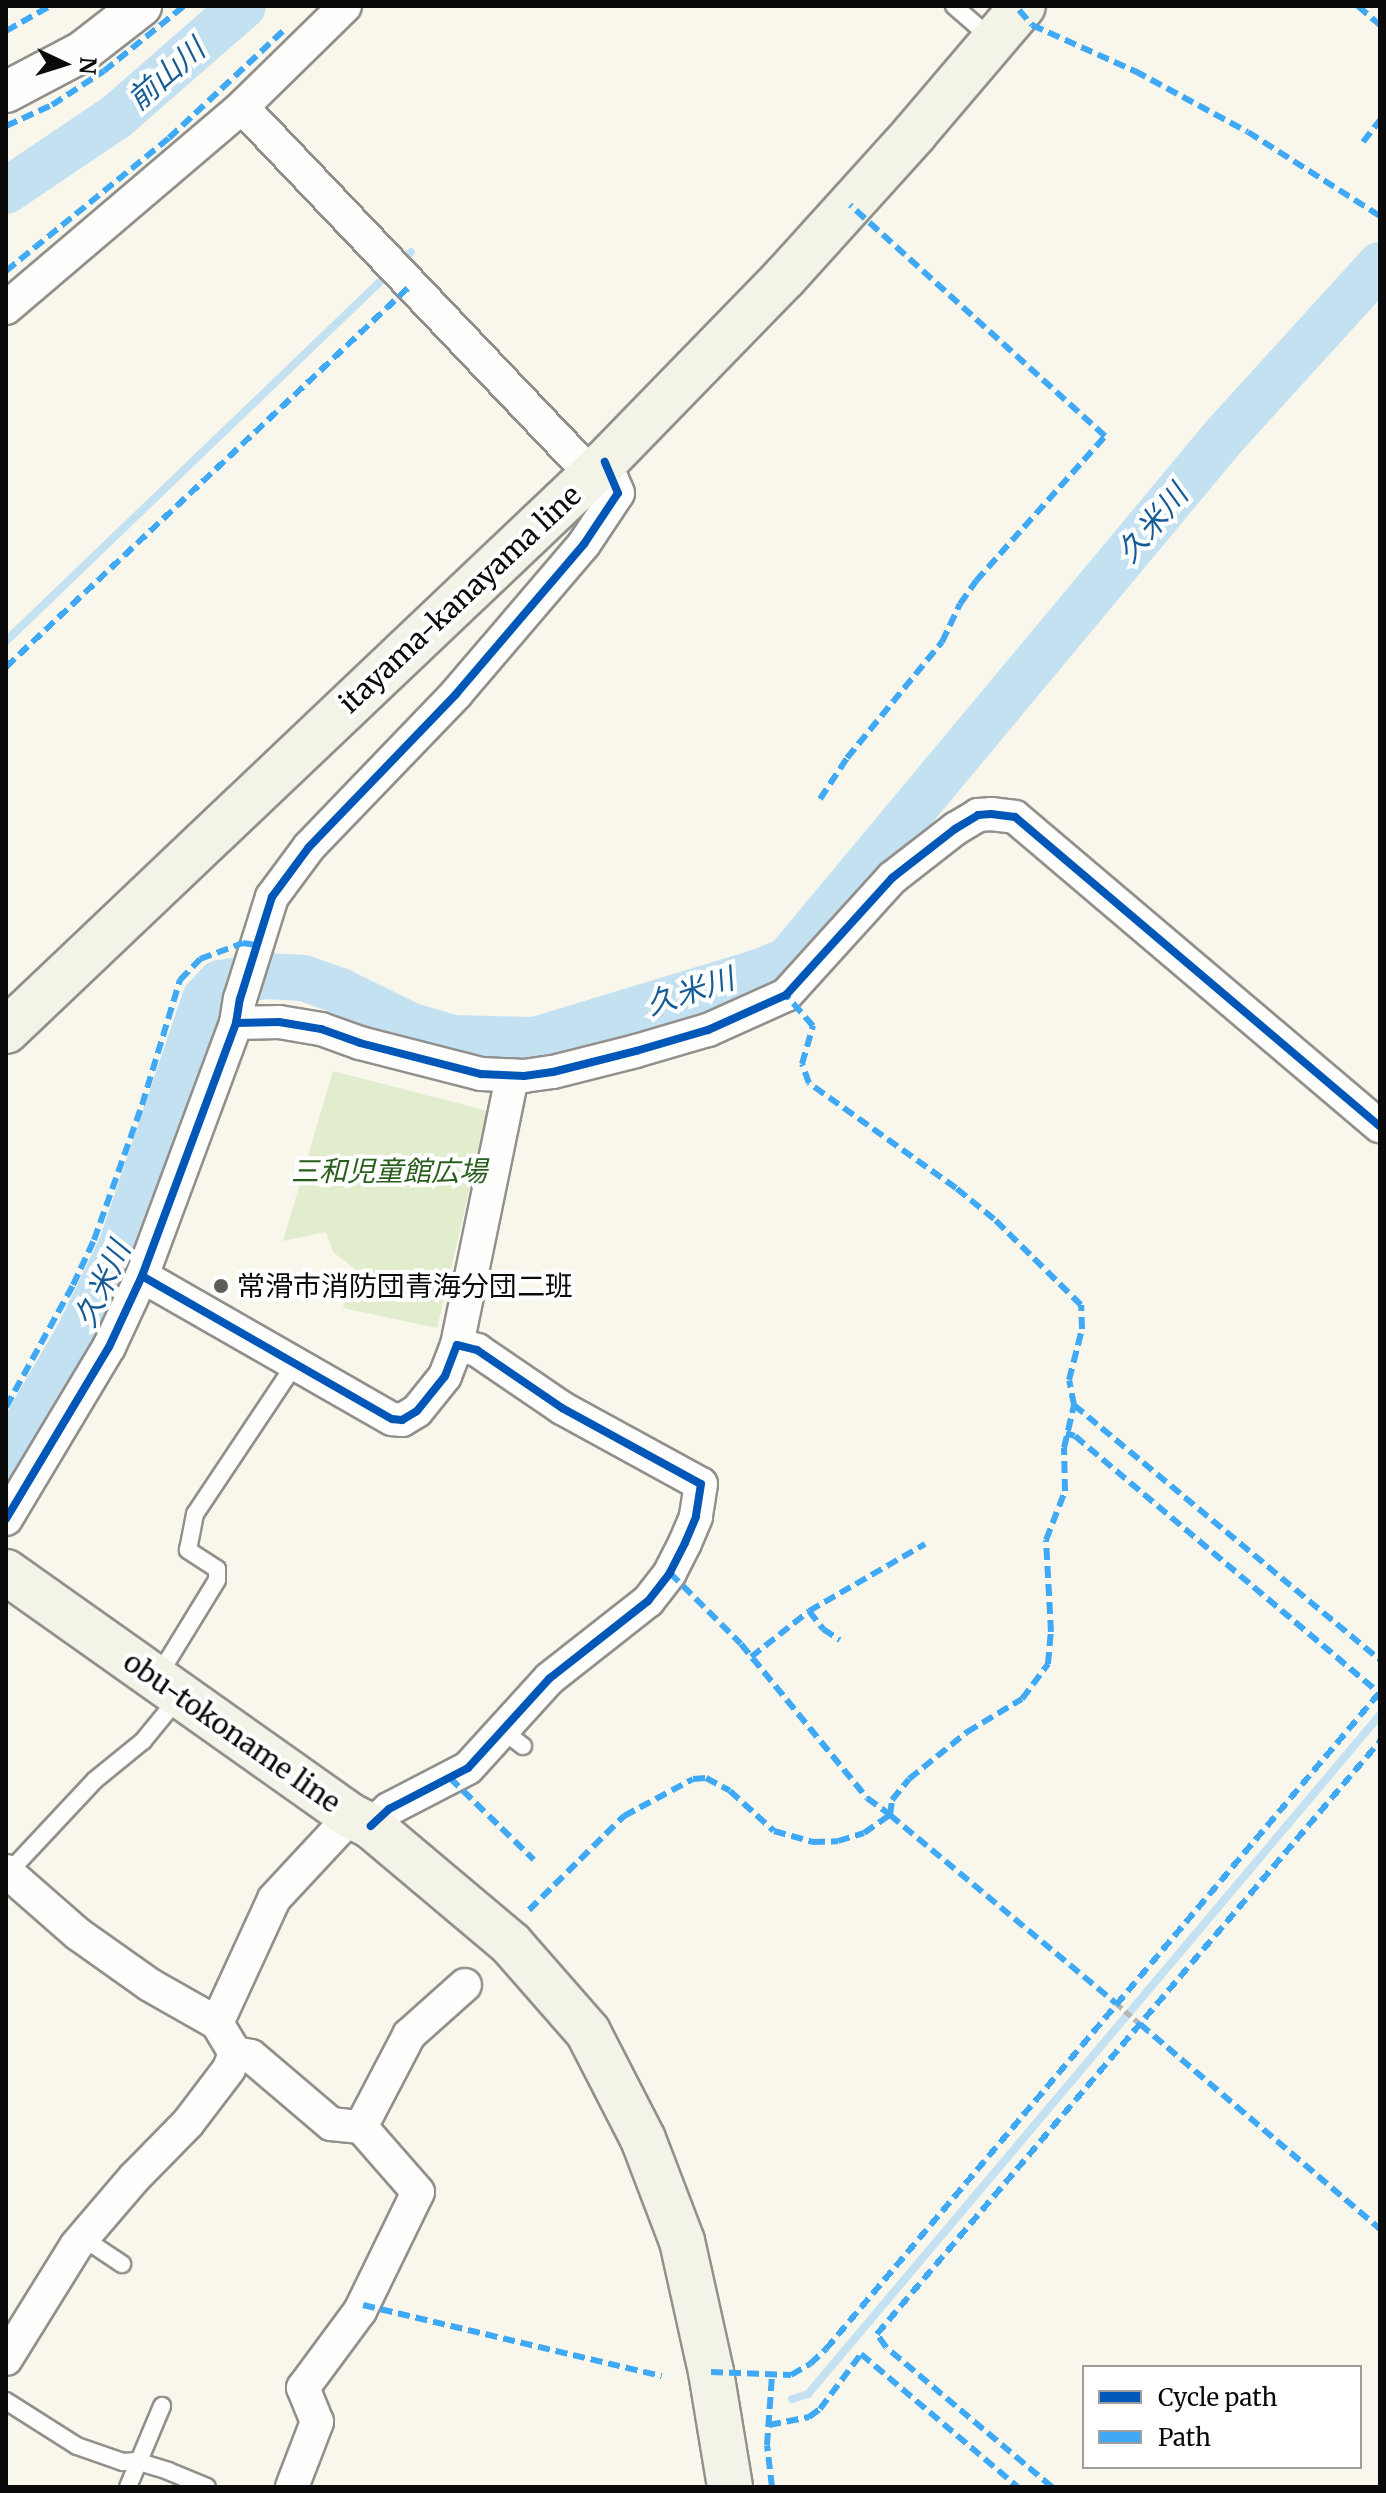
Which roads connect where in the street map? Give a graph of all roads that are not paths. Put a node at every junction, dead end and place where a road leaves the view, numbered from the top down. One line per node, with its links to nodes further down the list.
1 (141, 6): 6 (street)
2 (345, 6): 7 (street)
3 (954, 6): 5 (lane)
4 (1023, 6): 5 (main road, itayama-kanayama line)
5 (994, 40): 9 (main road, itayama-kanayama line)
6 (6, 92)
7 (242, 107): 8 (street); 9 (street)
8 (6, 308)
9 (598, 468): 10 (main road, itayama-kanayama line); 11 (street)
10 (10, 1020)
11 (236, 1023): 12 (street); 14 (street)
12 (512, 1076): 13 (street); 15 (street)
13 (1380, 1126)
14 (142, 1276): 16 (street); 17 (street)
15 (457, 1345): 16 (street); 20 (street)
16 (295, 1364): 19 (lane)
17 (6, 1519)
18 (6, 1572): 19 (main road, obu-tokoname line)
19 (168, 1687): 20 (main road, obu-tokoname line); 21 (lane)
20 (361, 1821): 23 (street); 35 (main road, obu-tokoname line)
21 (7, 1874): 23 (street)
22 (465, 1985): 25 (street)
23 (217, 2023): 24 (street)
24 (235, 2053): 25 (street); 26 (street)
25 (361, 2127): 34 (street)
26 (83, 2238): 27 (lane); 28 (street)
27 (122, 2264)
28 (6, 2359)
29 (6, 2401): 31 (lane)
30 (162, 2406): 31 (lane)
31 (136, 2461): 32 (lane); 33 (lane)
32 (128, 2487)
33 (207, 2487)
34 (292, 2487)
35 (730, 2487)

